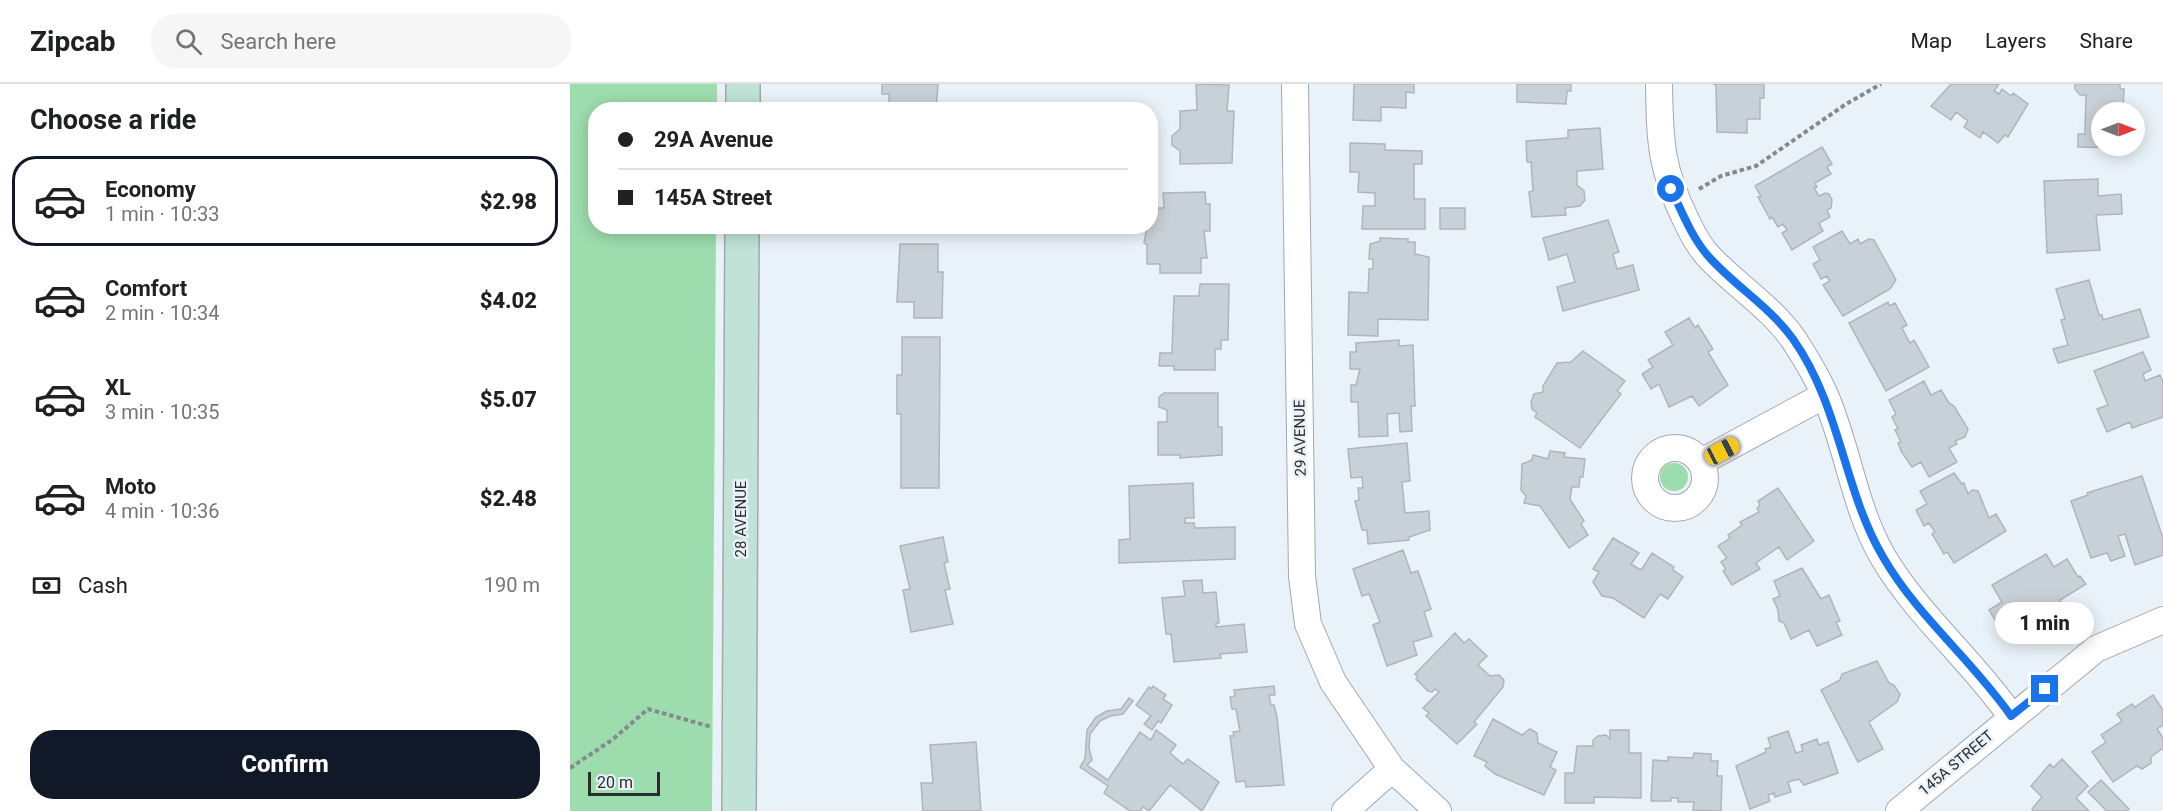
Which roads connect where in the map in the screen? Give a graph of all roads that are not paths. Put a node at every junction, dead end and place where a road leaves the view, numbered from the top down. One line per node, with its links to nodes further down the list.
1 (743, 84): 4 (street)
2 (1295, 84): 10 (street, 29 AVENUE)
3 (1659, 84): 6 (street)
4 (743, 102)
5 (742, 234): 11 (street, 28 AVENUE)
6 (1825, 395): 7 (street); 9 (street)
7 (1701, 462)
8 (2163, 620): 9 (street, 145A STREET)
9 (2011, 716): 14 (street, 145A STREET)
10 (1392, 769): 12 (street); 13 (street)
11 (739, 811)
12 (1345, 811)
13 (1438, 811)
14 (1899, 811)

